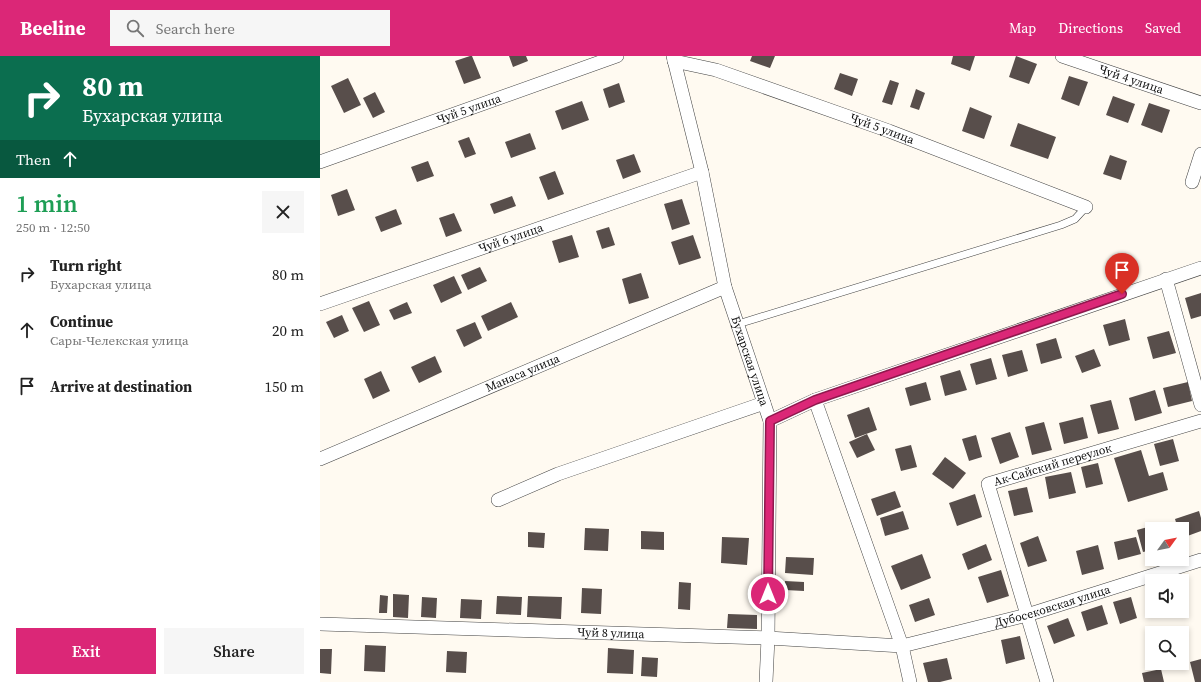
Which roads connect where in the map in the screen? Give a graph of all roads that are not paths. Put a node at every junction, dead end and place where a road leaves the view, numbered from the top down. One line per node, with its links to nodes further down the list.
1 (617, 56): 6 (street, Чуй 5 улица)
2 (1062, 56): 4 (street, Чуй 4 улица)
3 (673, 58): 7 (street, Бухарская улица); 9 (street, Чуй 5 улица)
4 (1201, 103)
5 (1201, 154): 8 (street)
6 (320, 162)
7 (702, 172): 12 (street, Бухарская улица); 13 (street, Чуй 6 улица)
8 (1192, 182)
9 (1086, 207): 14 (lane)
10 (1201, 268): 11 (street, Бухарская улица)
11 (1166, 279): 15 (street, Бухарская улица); 17 (street)
12 (725, 287): 14 (street, Бухарская улица); 20 (street, Манаса улица)
13 (320, 304)
14 (738, 324): 16 (street, Бухарская улица)
15 (815, 400): 18 (street, Бухарская улица); 26 (street)
16 (764, 403): 18 (street, Бухарская улица); 21 (street)
17 (1201, 405)
18 (770, 421): 25 (street)
19 (1201, 421): 23 (street, Ак-Сайский переулок)
20 (320, 459)
21 (498, 500)
22 (1201, 560): 23 (street, Дубосековская улица)
23 (1027, 614): 26 (street, Дубосековская улица); 29 (street, Ак-Сайский переулок)
24 (320, 624): 25 (street, Чуй 8 улица)
25 (768, 638): 26 (street, Чуй 8 улица); 27 (street)
26 (902, 646): 28 (street)
27 (766, 682)
28 (910, 682)
29 (1047, 682)

